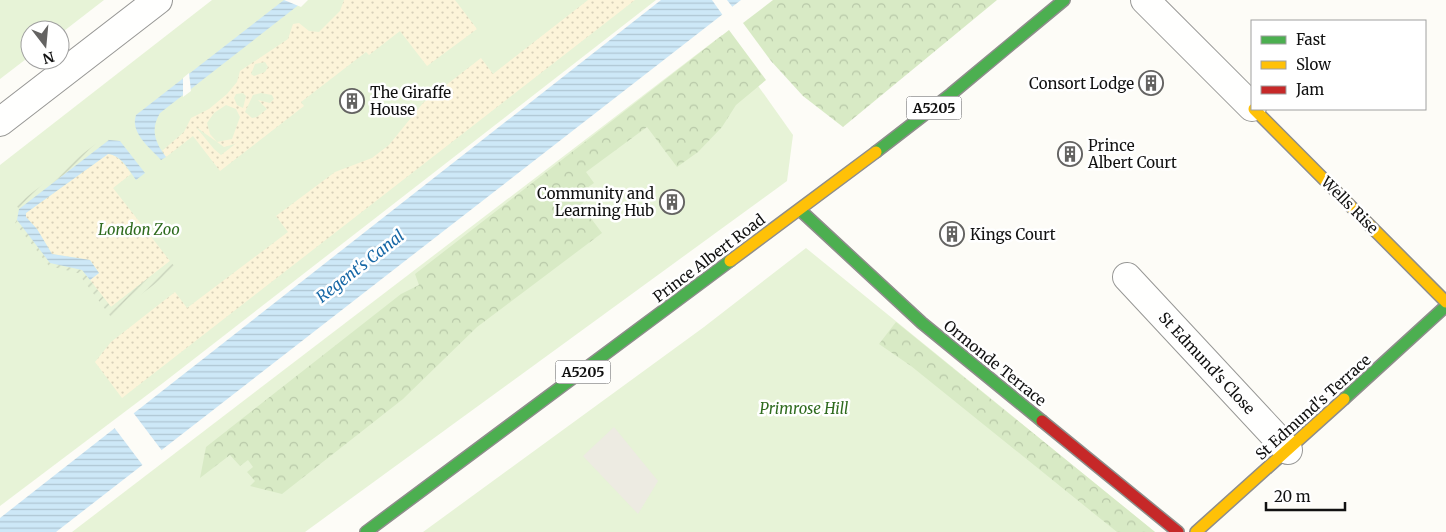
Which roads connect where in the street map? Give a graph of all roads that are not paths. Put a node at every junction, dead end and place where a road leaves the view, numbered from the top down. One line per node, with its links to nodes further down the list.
1 (158, 0): 6 (street)
2 (1064, 0): 7 (street, Prince Albert Road / A5205)
3 (1146, 0): 4 (street, Wells Rise)
4 (1251, 106)
5 (1255, 110): 9 (street, Wells Rise)
6 (0, 122)
7 (800, 210): 13 (street, Prince Albert Road / A5205); 14 (street, Ormonde Terrace)
8 (1127, 277): 11 (street, St Edmund's Close)
9 (1446, 302)
10 (1446, 306): 11 (street, St Edmund's Terrace)
11 (1288, 450): 12 (street, St Edmund's Terrace)
12 (1198, 531)
13 (366, 532)
14 (1178, 532)

